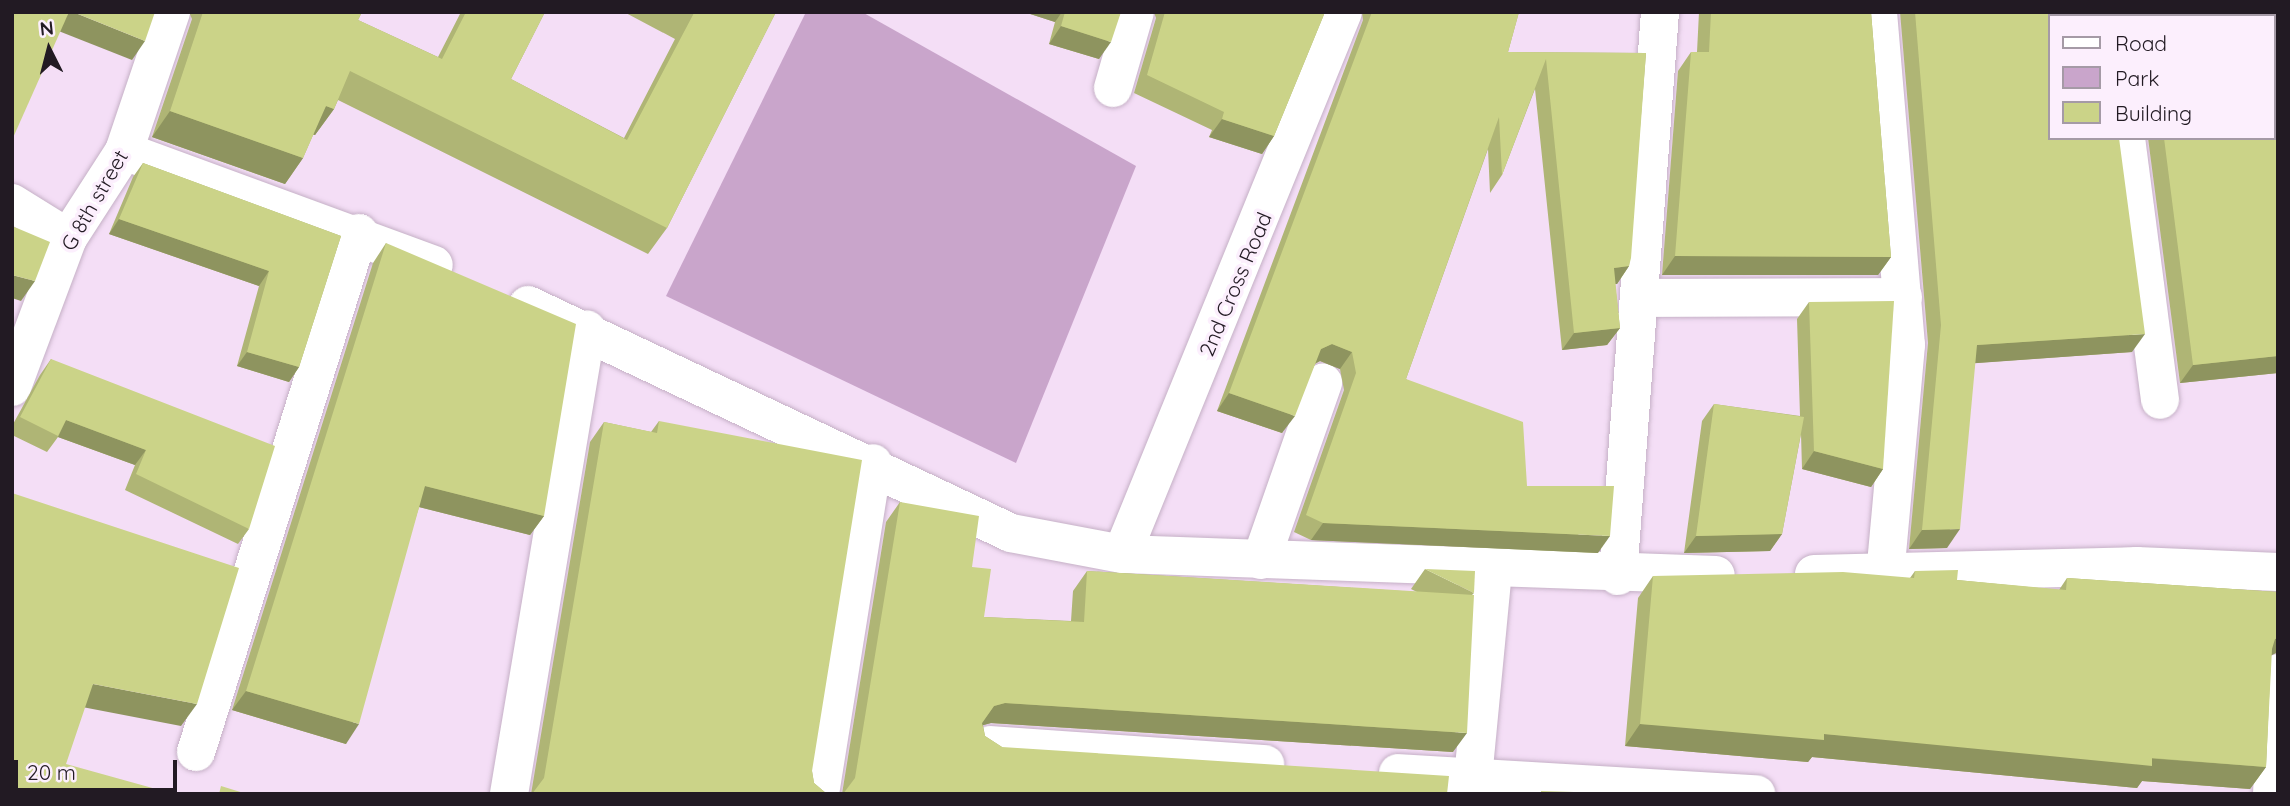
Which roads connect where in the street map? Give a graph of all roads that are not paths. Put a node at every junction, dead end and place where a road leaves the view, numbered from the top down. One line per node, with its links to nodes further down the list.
1 (171, 12): 8 (street, G 8th street)
2 (1135, 12): 6 (street)
3 (1343, 12): 19 (street, 2nd Cross Road)
4 (1660, 12): 13 (street)
5 (1878, 12): 12 (street)
6 (1113, 88)
7 (2126, 140): 17 (street)
8 (124, 151): 10 (street); 11 (street, G 8th street)
9 (12, 203): 11 (street)
10 (359, 233): 14 (street); 27 (street)
11 (68, 238): 16 (street, G 8th street)
12 (1903, 297): 13 (street); 23 (street)
13 (1641, 298): 24 (street)
14 (587, 330): 18 (street); 32 (street)
15 (1323, 383): 20 (street)
16 (12, 387)
17 (2160, 400)
18 (873, 463): 19 (street); 33 (street)
19 (1122, 554): 20 (street)
20 (1261, 560): 21 (street)
21 (1493, 570): 24 (street); 30 (street)
22 (2278, 572): 23 (street)
23 (1885, 574): 24 (street)
24 (1618, 576)
25 (2278, 673): 31 (street)
26 (990, 745): 28 (street)
27 (197, 752)
28 (1307, 767)
29 (1362, 771): 30 (street)
30 (1473, 778): 34 (street)
31 (2274, 792)
32 (509, 794)
33 (820, 794)
34 (1756, 794)

